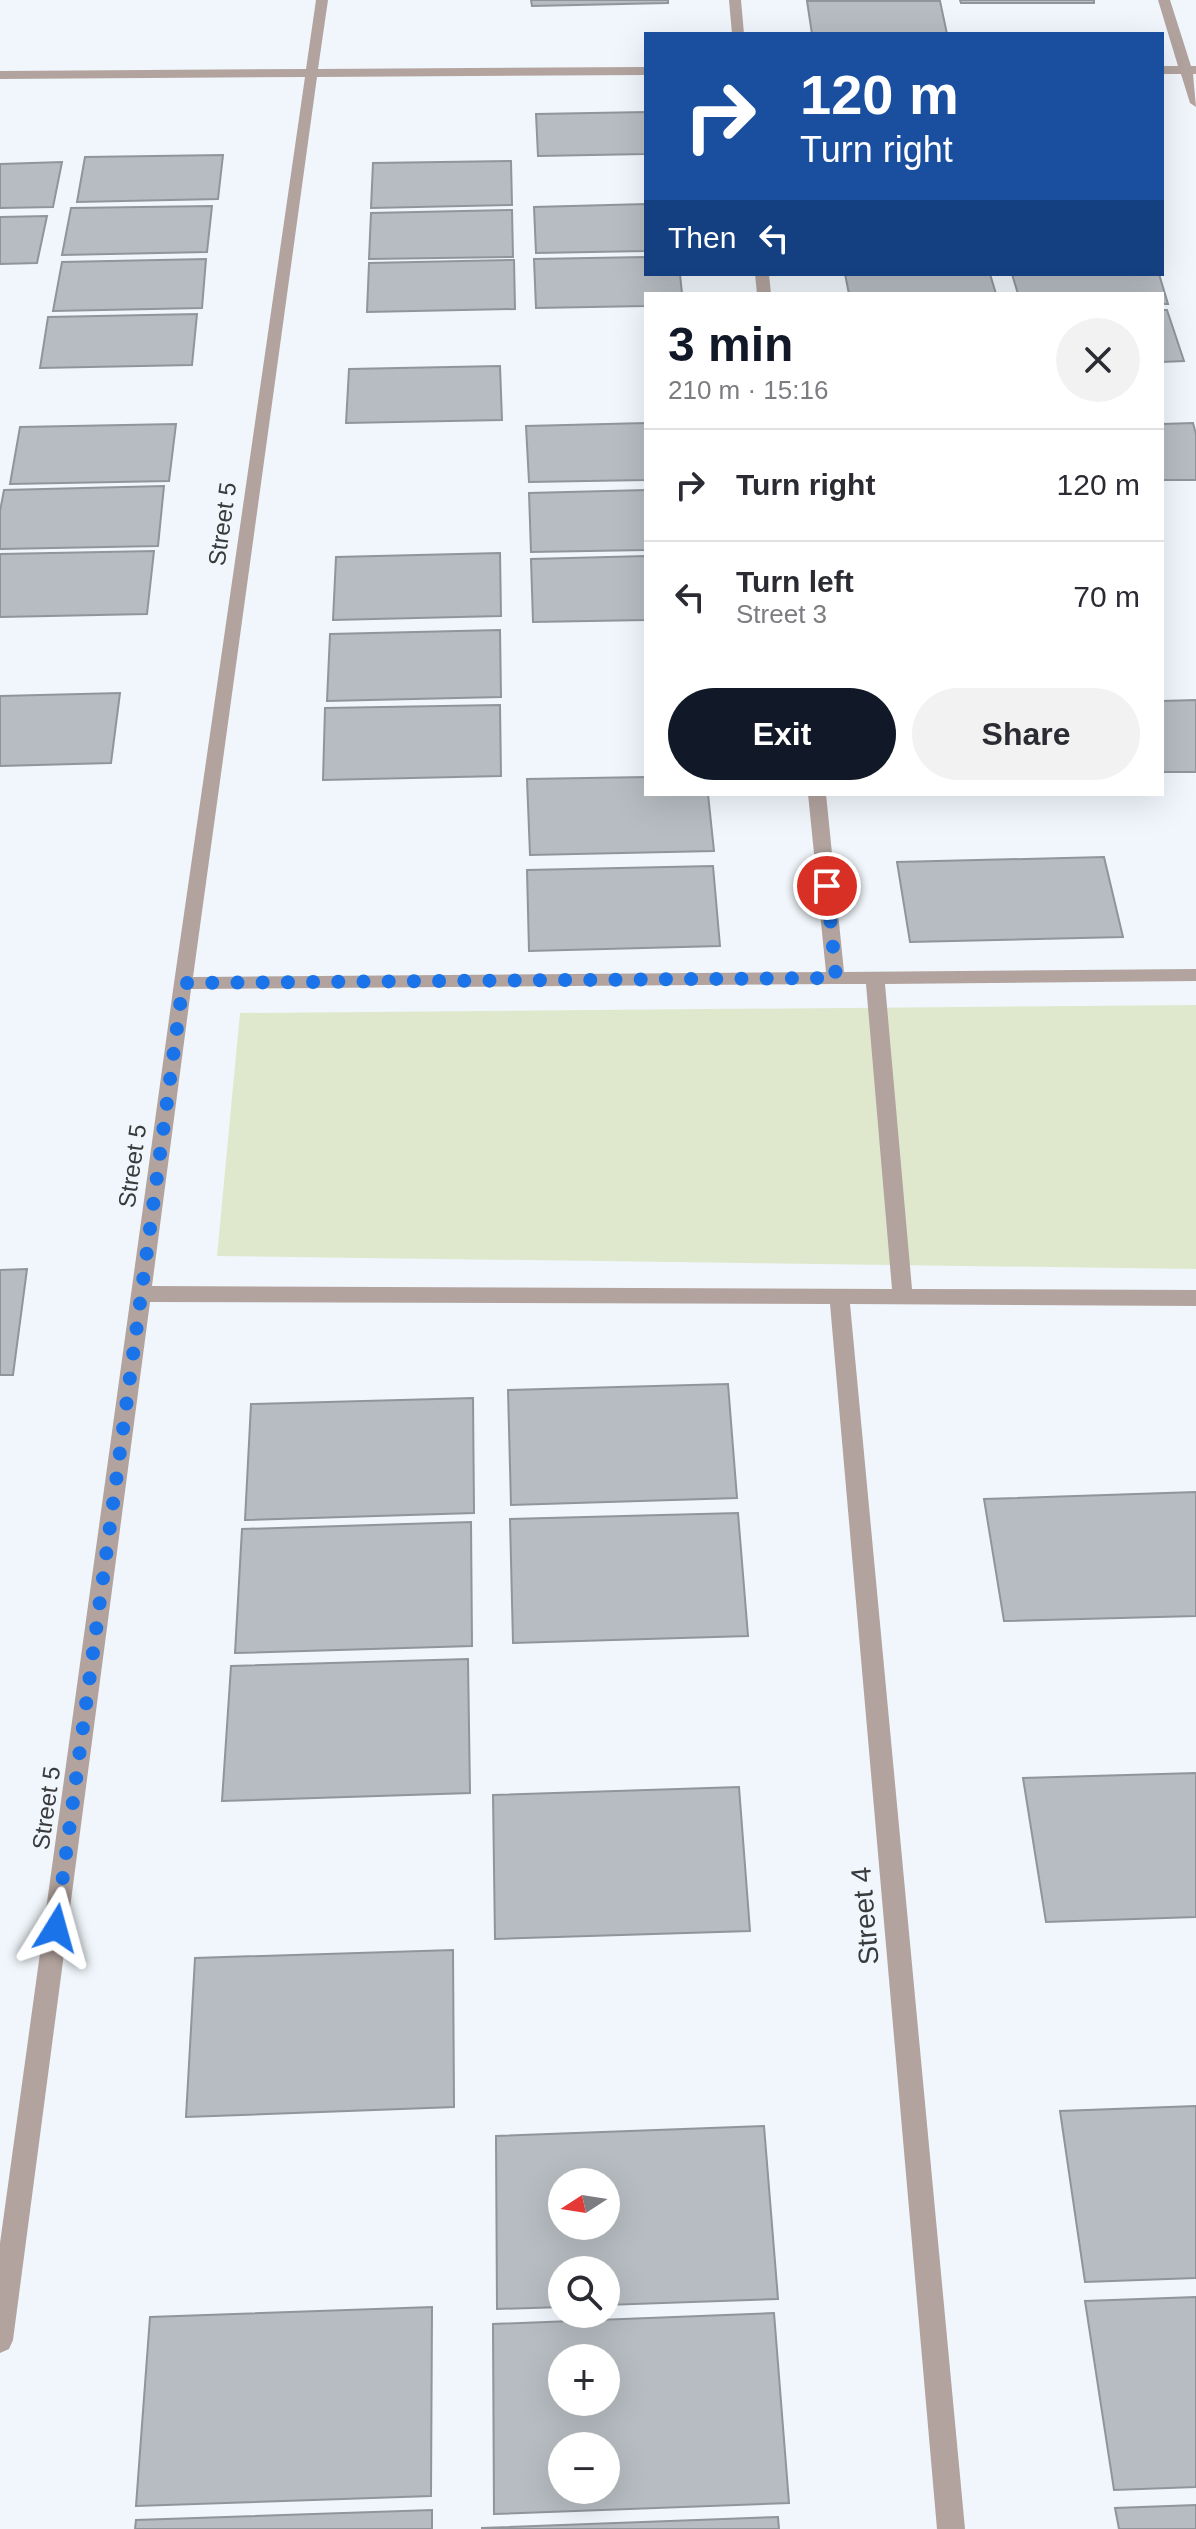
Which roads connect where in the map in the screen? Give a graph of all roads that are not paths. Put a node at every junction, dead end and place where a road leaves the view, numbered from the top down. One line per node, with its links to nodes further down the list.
1 (322, 0): 8 (street, Street 5)
2 (735, 0): 4 (street)
3 (1164, 0): 6 (street)
4 (738, 32)
5 (1164, 70): 6 (street)
6 (1191, 70): 10 (street)
7 (644, 71): 8 (street)
8 (311, 73): 9 (street); 15 (street, Street 5)
9 (0, 75)
10 (1196, 103)
11 (817, 796): 13 (street)
12 (1196, 975): 14 (street)
13 (836, 978): 14 (street); 15 (street)
14 (875, 978): 18 (street)
15 (183, 983): 16 (street, Street 5)
16 (142, 1294): 17 (street); 20 (street, Street 5)
17 (839, 1297): 18 (street); 21 (street, Street 4)
18 (903, 1297): 19 (street)
19 (1196, 1298)
20 (0, 2340)
21 (951, 2529)

